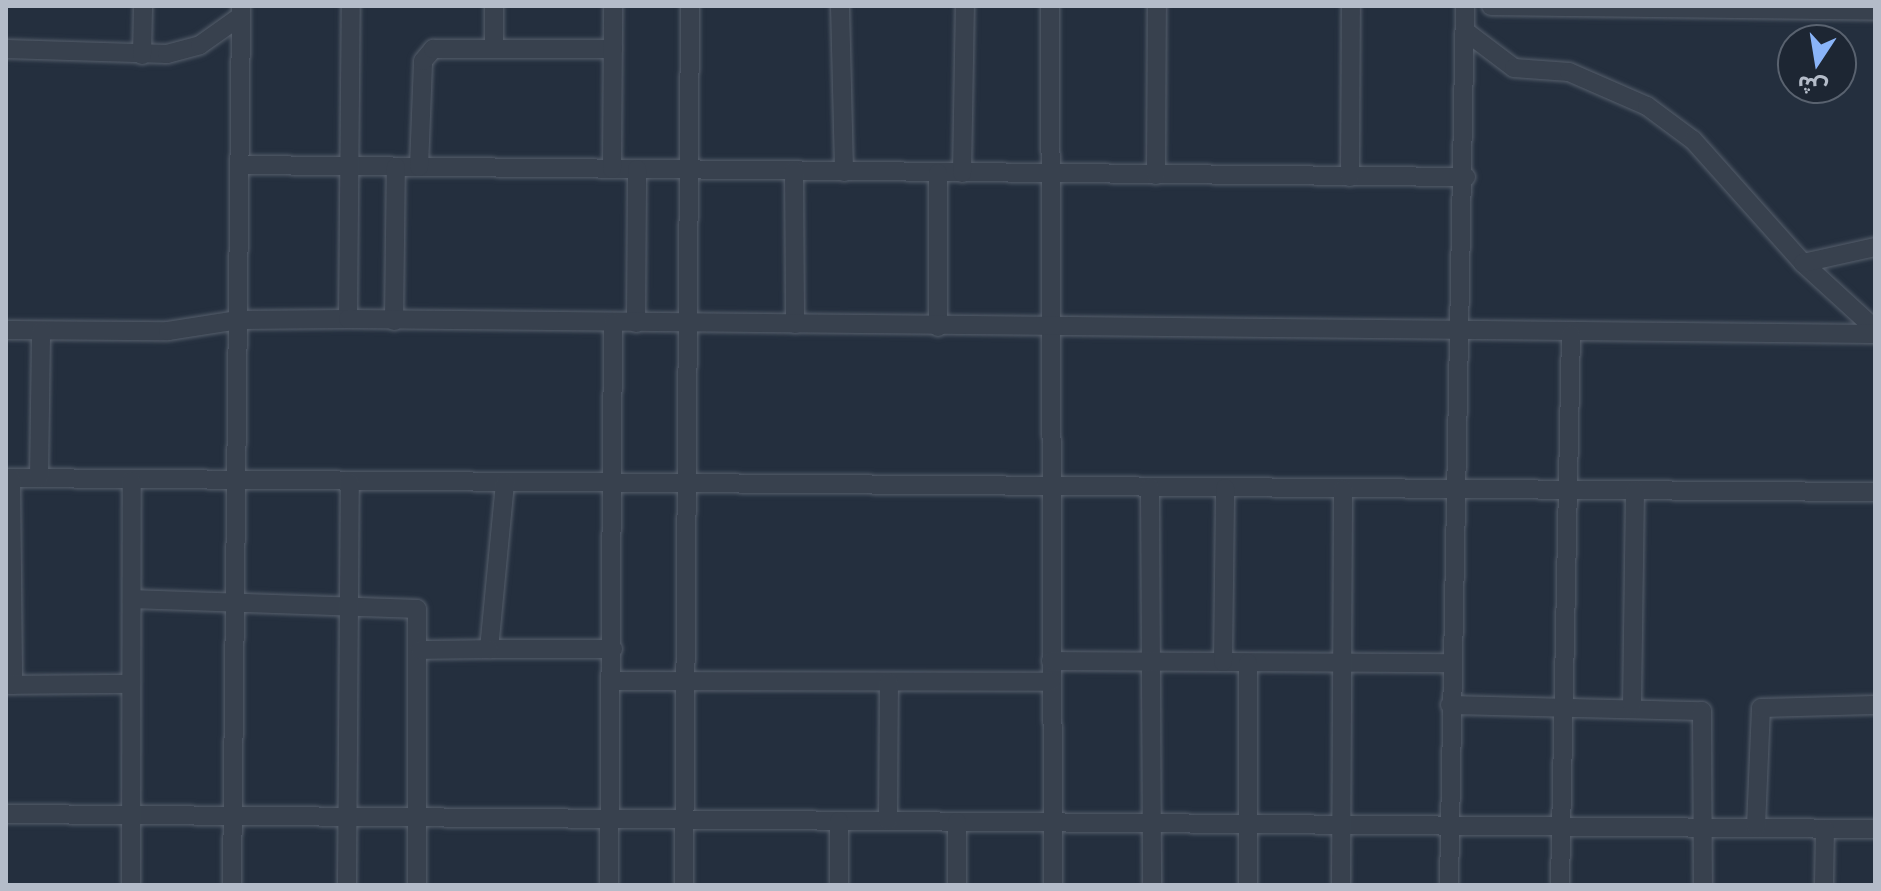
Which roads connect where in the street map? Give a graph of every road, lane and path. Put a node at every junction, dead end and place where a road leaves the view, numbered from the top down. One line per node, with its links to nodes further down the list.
1 (143, 6): 22 (street)
2 (351, 6): 24 (street)
3 (494, 6): 20 (street)
4 (613, 6): 21 (street)
5 (690, 6): 29 (street)
6 (840, 6): 31 (street)
7 (965, 6): 33 (street)
8 (1050, 6): 34 (street)
9 (1157, 6): 35 (street)
10 (1351, 6): 36 (street)
11 (1465, 6): 18 (street)
12 (1491, 6): 13 (street)
13 (1570, 8): 14 (street)
14 (1617, 8): 15 (street)
15 (1853, 8): 17 (street)
16 (241, 11): 22 (street); 23 (street)
17 (1875, 11)
18 (1465, 31): 37 (street); 39 (street)
19 (6, 49): 22 (street)
20 (494, 49): 21 (street); 26 (street)
21 (613, 49): 27 (street)
22 (142, 55)
23 (239, 165): 24 (street); 41 (street)
24 (350, 166): 25 (street); 40 (street)
25 (396, 167): 26 (street); 42 (street)
26 (419, 167): 27 (street)
27 (612, 169): 28 (street)
28 (637, 169): 29 (street); 44 (street)
29 (689, 170): 30 (street); 45 (street)
30 (794, 170): 31 (street); 46 (street)
31 (844, 172): 32 (street)
32 (938, 173): 33 (street); 47 (street)
33 (962, 173): 34 (street)
34 (1049, 173): 35 (street); 48 (street)
35 (1156, 175): 36 (street)
36 (1350, 177): 37 (street)
37 (1466, 177): 49 (street)
38 (1875, 247): 39 (street)
39 (1803, 263): 52 (street)
40 (348, 319): 41 (street); 42 (street)
41 (238, 320): 51 (street); 57 (street)
42 (394, 321): 43 (street)
43 (613, 323): 44 (street); 60 (street)
44 (636, 323): 45 (street)
45 (687, 323): 46 (street); 61 (street)
46 (795, 324): 47 (street)
47 (938, 327): 48 (street)
48 (1048, 327): 49 (street); 62 (street)
49 (1464, 329): 53 (street); 67 (street)
50 (6, 330): 51 (street)
51 (41, 331): 55 (street)
52 (1875, 331): 53 (street)
53 (1571, 334): 65 (street)
54 (9, 478): 55 (street); 87 (street)
55 (39, 478): 56 (street)
56 (132, 481): 57 (street); 70 (street)
57 (236, 481): 58 (street); 71 (street)
58 (350, 482): 59 (street); 72 (street)
59 (505, 483): 60 (street); 73 (street)
60 (615, 484): 61 (street); 74 (street)
61 (687, 484): 62 (street); 83 (street)
62 (1050, 486): 63 (street); 76 (street)
63 (1150, 487): 64 (street); 77 (street)
64 (1225, 488): 66 (street); 78 (street)
65 (1567, 488): 67 (street); 68 (street); 91 (street)
66 (1343, 489): 67 (street); 79 (street)
67 (1457, 489): 81 (street)
68 (1635, 490): 69 (street); 89 (street)
69 (1875, 492)
70 (132, 599): 71 (street); 86 (street)
71 (236, 601): 72 (street); 94 (street)
72 (349, 604): 75 (street); 95 (street)
73 (489, 649): 74 (street); 75 (street)
74 (613, 649): 82 (street)
75 (420, 650): 96 (street)
76 (1051, 661): 77 (street); 85 (street)
77 (1152, 661): 78 (street); 103 (street)
78 (1223, 662): 80 (street)
79 (1342, 662): 80 (street); 81 (street); 105 (street)
80 (1248, 663): 104 (street)
81 (1451, 663): 88 (street)
82 (612, 681): 83 (street); 97 (street)
83 (687, 682): 84 (street); 98 (street)
84 (889, 682): 85 (street); 100 (street)
85 (1051, 682): 102 (street)
86 (131, 684): 87 (street); 93 (street)
87 (9, 685)
88 (1450, 705): 91 (street); 106 (street)
89 (1632, 705): 91 (street); 108 (street)
90 (1875, 705): 109 (street)
91 (1561, 706): 107 (street)
92 (6, 814): 93 (street)
93 (131, 816): 94 (street); 112 (street)
94 (233, 816): 95 (street); 113 (street)
95 (347, 816): 96 (street); 114 (street)
96 (417, 817): 97 (street); 115 (street)
97 (611, 819): 98 (street); 116 (street)
98 (685, 819): 99 (street); 117 (street)
99 (839, 821): 100 (street); 118 (street)
100 (888, 821): 101 (street)
101 (957, 822): 102 (street); 119 (street)
102 (1053, 822): 103 (street); 120 (street)
103 (1154, 823): 104 (street); 121 (street)
104 (1248, 824): 105 (street); 122 (street)
105 (1341, 824): 106 (street); 123 (street)
106 (1449, 825): 107 (street); 124 (street)
107 (1560, 827): 108 (street); 125 (street)
108 (1704, 827): 109 (street); 126 (street)
109 (1756, 827): 110 (street)
110 (1825, 829): 111 (street); 127 (street)
111 (1875, 829)
112 (131, 885)
113 (232, 885)
114 (347, 885)
115 (417, 885)
116 (609, 885)
117 (684, 885)
118 (839, 885)
119 (957, 885)
120 (1053, 885)
121 (1152, 885)
122 (1248, 885)
123 (1341, 885)
124 (1449, 885)
125 (1560, 885)
126 (1703, 885)
127 (1824, 885)

